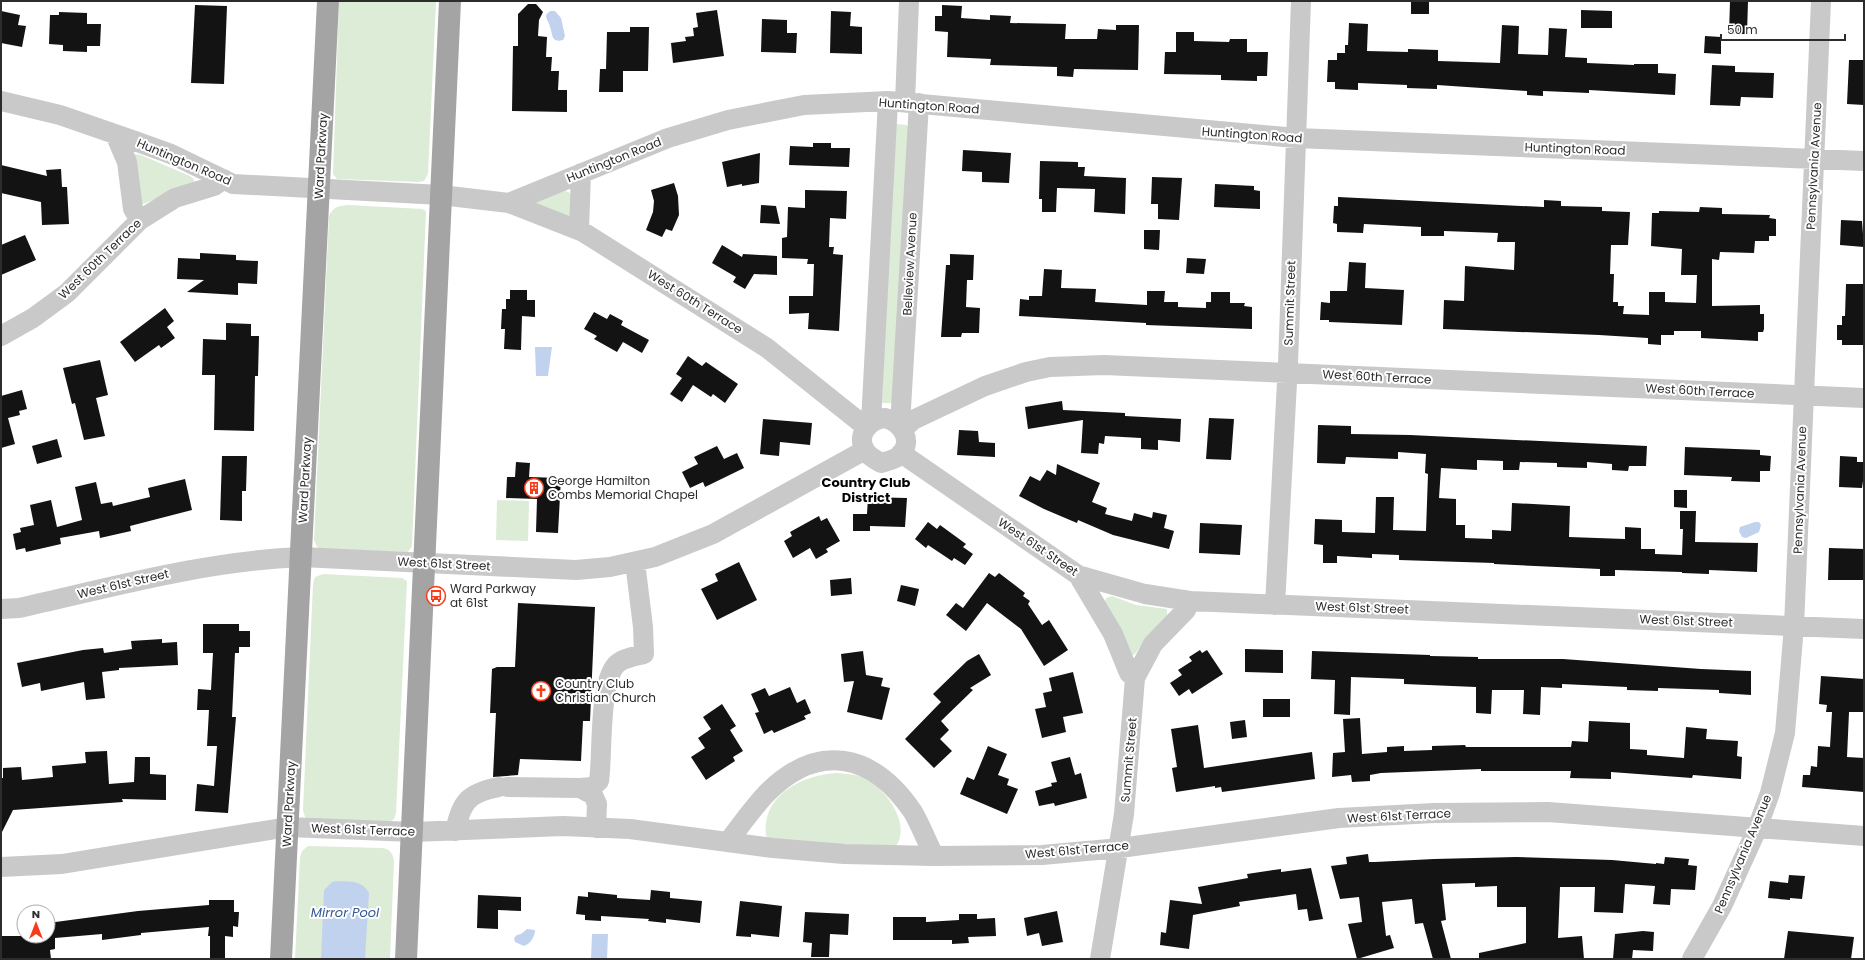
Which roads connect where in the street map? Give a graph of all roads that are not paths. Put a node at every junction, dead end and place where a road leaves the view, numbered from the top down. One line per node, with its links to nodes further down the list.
1 (328, 1): 14 (main road, Ward Parkway)
2 (450, 1): 15 (main road)
3 (909, 1): 7 (street, Belleview Avenue)
4 (1301, 1): 9 (street, Summit Street)
5 (1821, 1): 10 (street, Pennsylvania Avenue)
6 (1, 102): 8 (street, Huntington Road)
7 (904, 102): 9 (street, Huntington Road); 12 (street, Huntington Road); 23 (street, Belleview Avenue); 24 (street, Belleview Avenue)
8 (115, 134): 13 (street, Huntington Road); 17 (street)
9 (1296, 138): 10 (street, Huntington Road); 20 (street, Summit Street)
10 (1814, 159): 11 (street, Huntington Road); 21 (street, Pennsylvania Avenue)
11 (1864, 161)
12 (581, 173): 16 (street, Huntington Road); 18 (street)
13 (224, 180): 14 (street, Huntington Road); 17 (street, West 60th Terrace)
14 (320, 188): 15 (street, Huntington Road); 27 (main road, Ward Parkway)
15 (441, 195): 16 (street, Huntington Road); 29 (main road)
16 (509, 203): 18 (street, West 60th Terrace)
17 (140, 220): 19 (street, West 60th Terrace)
18 (579, 230): 23 (street, West 60th Terrace)
19 (1, 336)
20 (1288, 373): 21 (street, West 60th Terrace); 24 (street, West 60th Terrace); 32 (street, Summit Street)
21 (1804, 396): 22 (street, West 60th Terrace); 34 (street, Pennsylvania Avenue)
22 (1864, 398)
23 (869, 424): 24 (street); 25 (street)
24 (902, 427): 26 (street)
25 (865, 450): 26 (street); 28 (street, West 61st Street)
26 (901, 453): 30 (street, West 61st Street)
27 (301, 557): 29 (street, West 61st Street); 33 (street, West 61st Street); 38 (main road, Ward Parkway)
28 (635, 562): 29 (street, West 61st Street); 37 (street)
29 (425, 564): 42 (main road)
30 (1078, 575): 31 (street, West 61st Street); 36 (street)
31 (1190, 601): 32 (street, West 61st Street); 36 (street)
32 (1275, 605): 34 (street, West 61st Street)
33 (1, 609)
34 (1794, 626): 35 (street, West 61st Street); 40 (street, Pennsylvania Avenue)
35 (1864, 629)
36 (1135, 678): 45 (street, Summit Street)
37 (580, 788): 39 (street); 41 (street)
38 (288, 827): 42 (street, West 61st Terrace); 47 (street, West 61st Terrace); 48 (main road, Ward Parkway)
39 (596, 828): 41 (street, West 61st Terrace); 44 (street, West 61st Terrace)
40 (1756, 829): 43 (street, West 61st Terrace); 45 (street, West 61st Terrace); 51 (street, Pennsylvania Avenue)
41 (455, 831): 42 (street, West 61st Terrace)
42 (413, 832): 49 (main road)
43 (1864, 836)
44 (728, 842): 46 (street, West 61st Terrace); 46 (street)
45 (1120, 848): 46 (street, West 61st Terrace); 50 (street, Summit Street)
46 (934, 856)
47 (1, 867)
48 (281, 959)
49 (406, 959)
50 (1100, 959)
51 (1692, 959)

